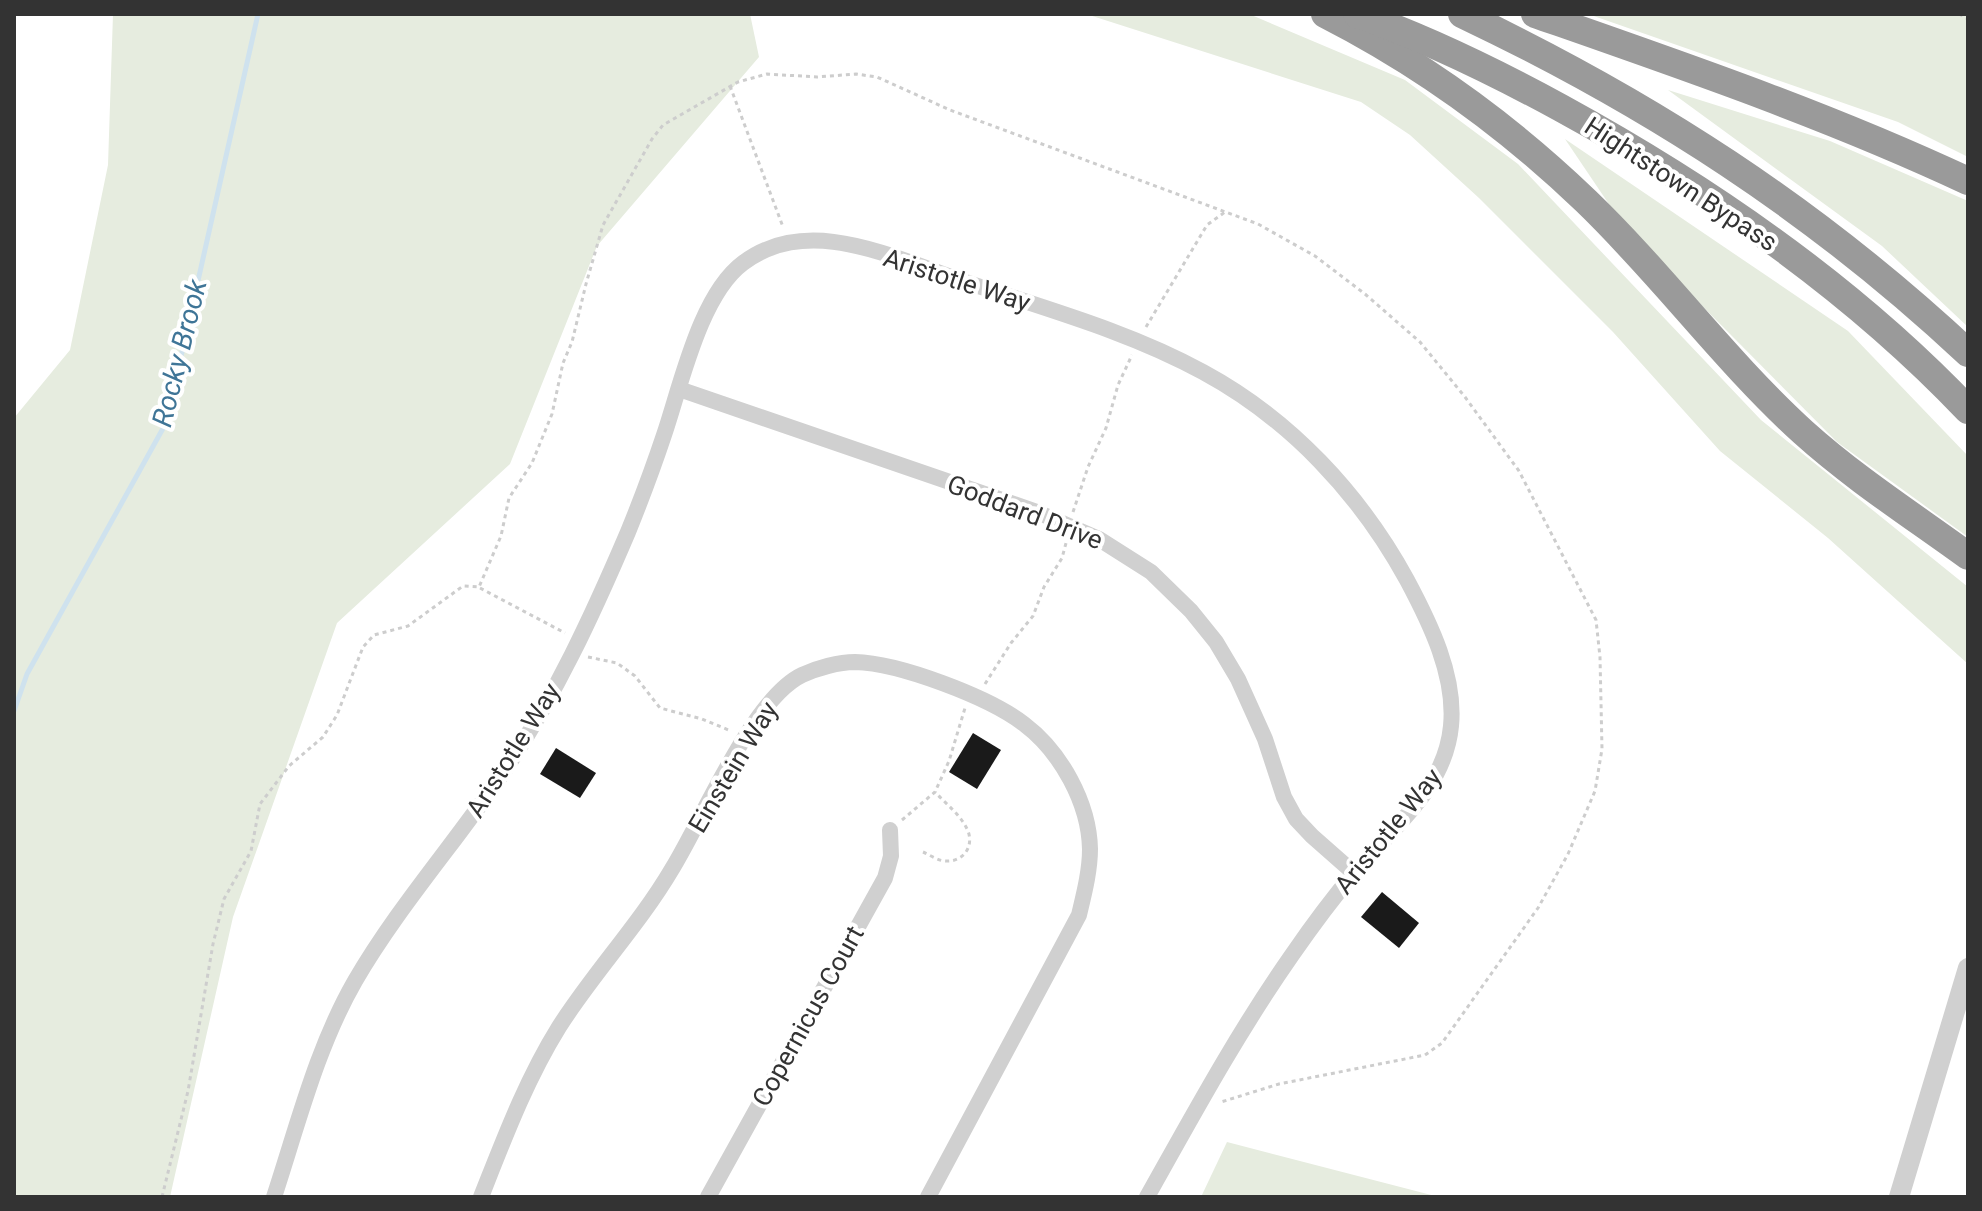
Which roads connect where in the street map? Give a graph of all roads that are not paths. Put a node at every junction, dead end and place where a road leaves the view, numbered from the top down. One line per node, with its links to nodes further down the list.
1 (1325, 14): 9 (highway)
2 (1357, 14): 8 (highway, Hightstown Bypass)
3 (1462, 14): 6 (highway, Hightstown Bypass)
4 (1535, 14): 5 (highway)
5 (1968, 181)
6 (1968, 353)
7 (679, 389): 11 (street, Goddard Drive); 11 (street, Aristotle Way); 13 (street, Aristotle Way)
8 (1968, 410)
9 (1968, 556)
10 (890, 830): 15 (street, Copernicus Court)
11 (1354, 873): 17 (street, Aristotle Way)
12 (1968, 968): 18 (street)
13 (274, 1197)
14 (481, 1197): 16 (street, Einstein Way)
15 (708, 1197)
16 (928, 1197)
17 (1147, 1197)
18 (1899, 1197)

